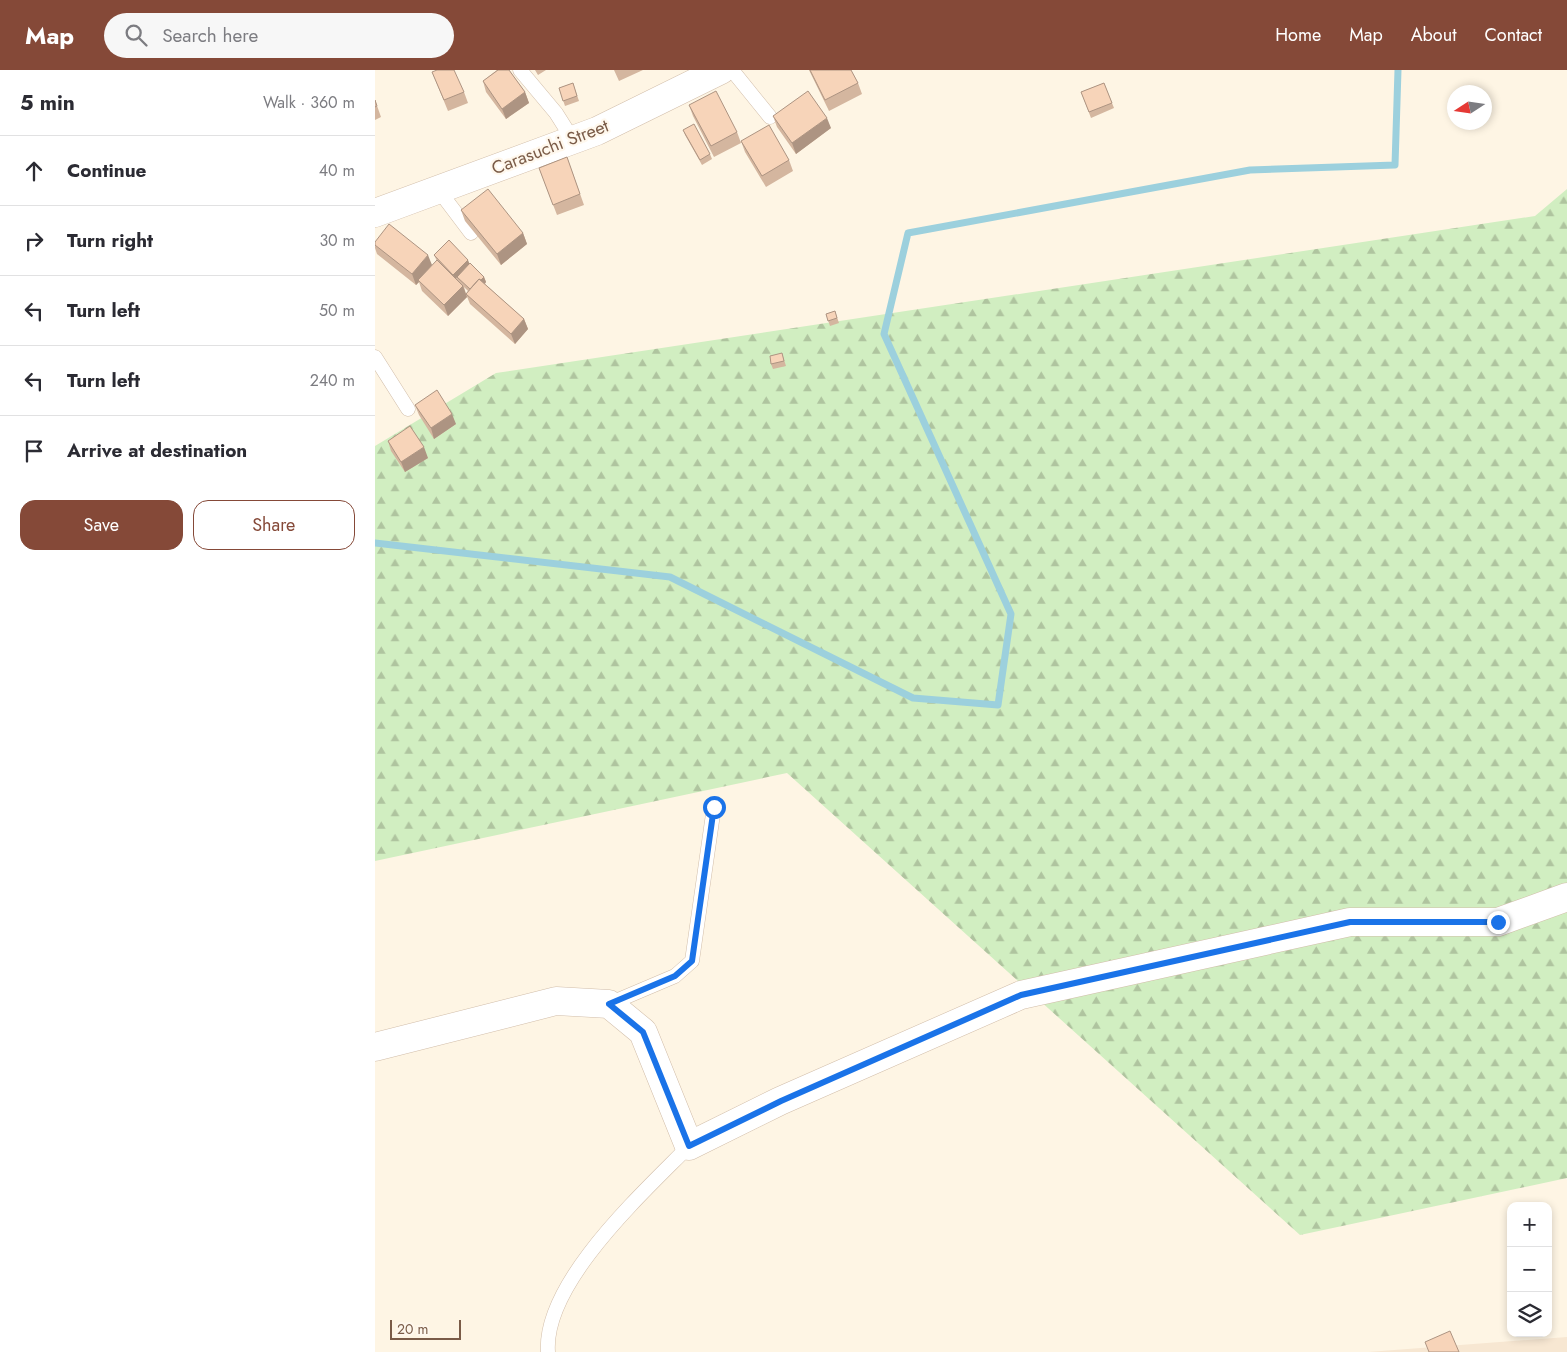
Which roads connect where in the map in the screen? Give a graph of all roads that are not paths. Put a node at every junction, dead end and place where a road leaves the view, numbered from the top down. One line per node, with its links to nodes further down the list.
1 (521, 70): 5 (lane)
2 (721, 70): 5 (street, Carasuchi Street)
3 (732, 70): 4 (lane)
4 (770, 117)
5 (573, 140): 6 (street, Carasuchi Street)
6 (437, 188): 7 (street, Carasuchi Street); 8 (lane)
7 (375, 213)
8 (471, 232)
9 (375, 357): 10 (lane)
10 (408, 409)
11 (714, 807): 13 (lane)
12 (1567, 897): 15 (street)
13 (609, 1004): 14 (street); 15 (street)
14 (375, 1048)
15 (689, 1146): 16 (lane)
16 (548, 1352)

